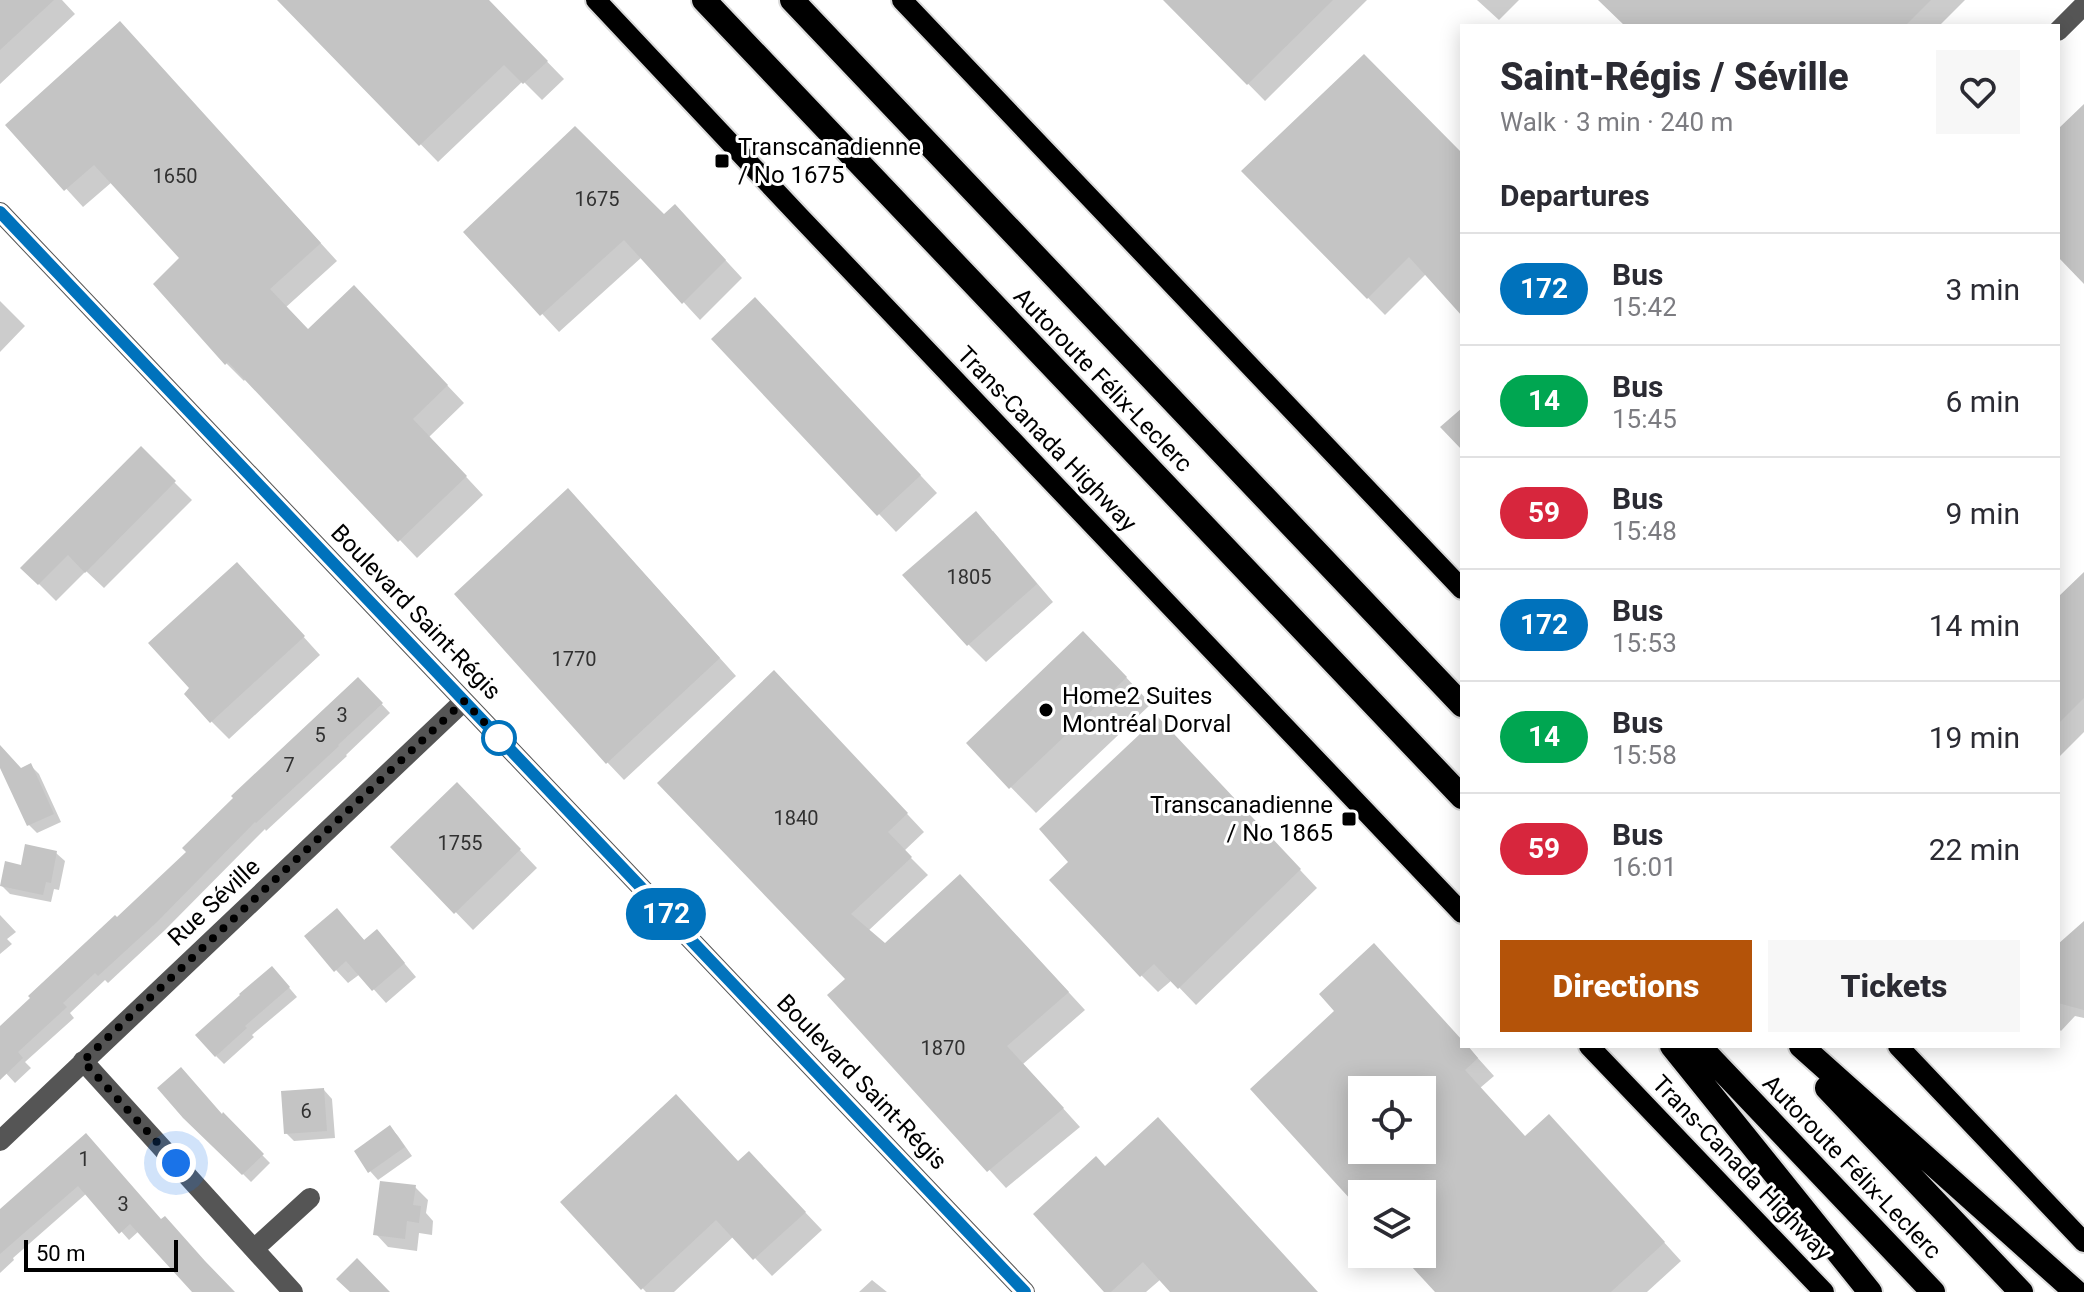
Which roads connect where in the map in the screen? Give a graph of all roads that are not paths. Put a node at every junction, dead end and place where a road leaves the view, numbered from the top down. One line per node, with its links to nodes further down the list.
1 (596, 0): 12 (main road, Trans-Canada Highway)
2 (704, 0): 11 (highway, Autoroute Félix-Leclerc)
3 (792, 0): 10 (highway, Autoroute Félix-Leclerc)
4 (902, 0): 8 (main road)
5 (2084, 5): 6 (street)
6 (2060, 29)
7 (0, 212): 9 (street, Boulevard Saint-Régis)
8 (1460, 587)
9 (464, 701): 19 (street, Rue Séville); 25 (street, Boulevard Saint-Régis)
10 (1460, 703)
11 (1460, 795)
12 (1460, 911)
13 (1591, 1048): 26 (main road, Trans-Canada Highway)
14 (1674, 1048): 27 (highway)
15 (1701, 1048): 28 (highway, Autoroute Félix-Leclerc)
16 (1789, 1048): 29 (highway, Autoroute Félix-Leclerc)
17 (1803, 1048): 30 (highway)
18 (1900, 1048): 22 (main road)
19 (83, 1061): 20 (street, Rue Séville); 23 (street)
20 (0, 1141)
21 (310, 1198): 23 (street)
22 (2084, 1242)
23 (254, 1249): 24 (street)
24 (293, 1292)
25 (1025, 1292)
26 (1824, 1292)
27 (1870, 1292)
28 (1933, 1292)
29 (2021, 1292)
30 (2076, 1292)

